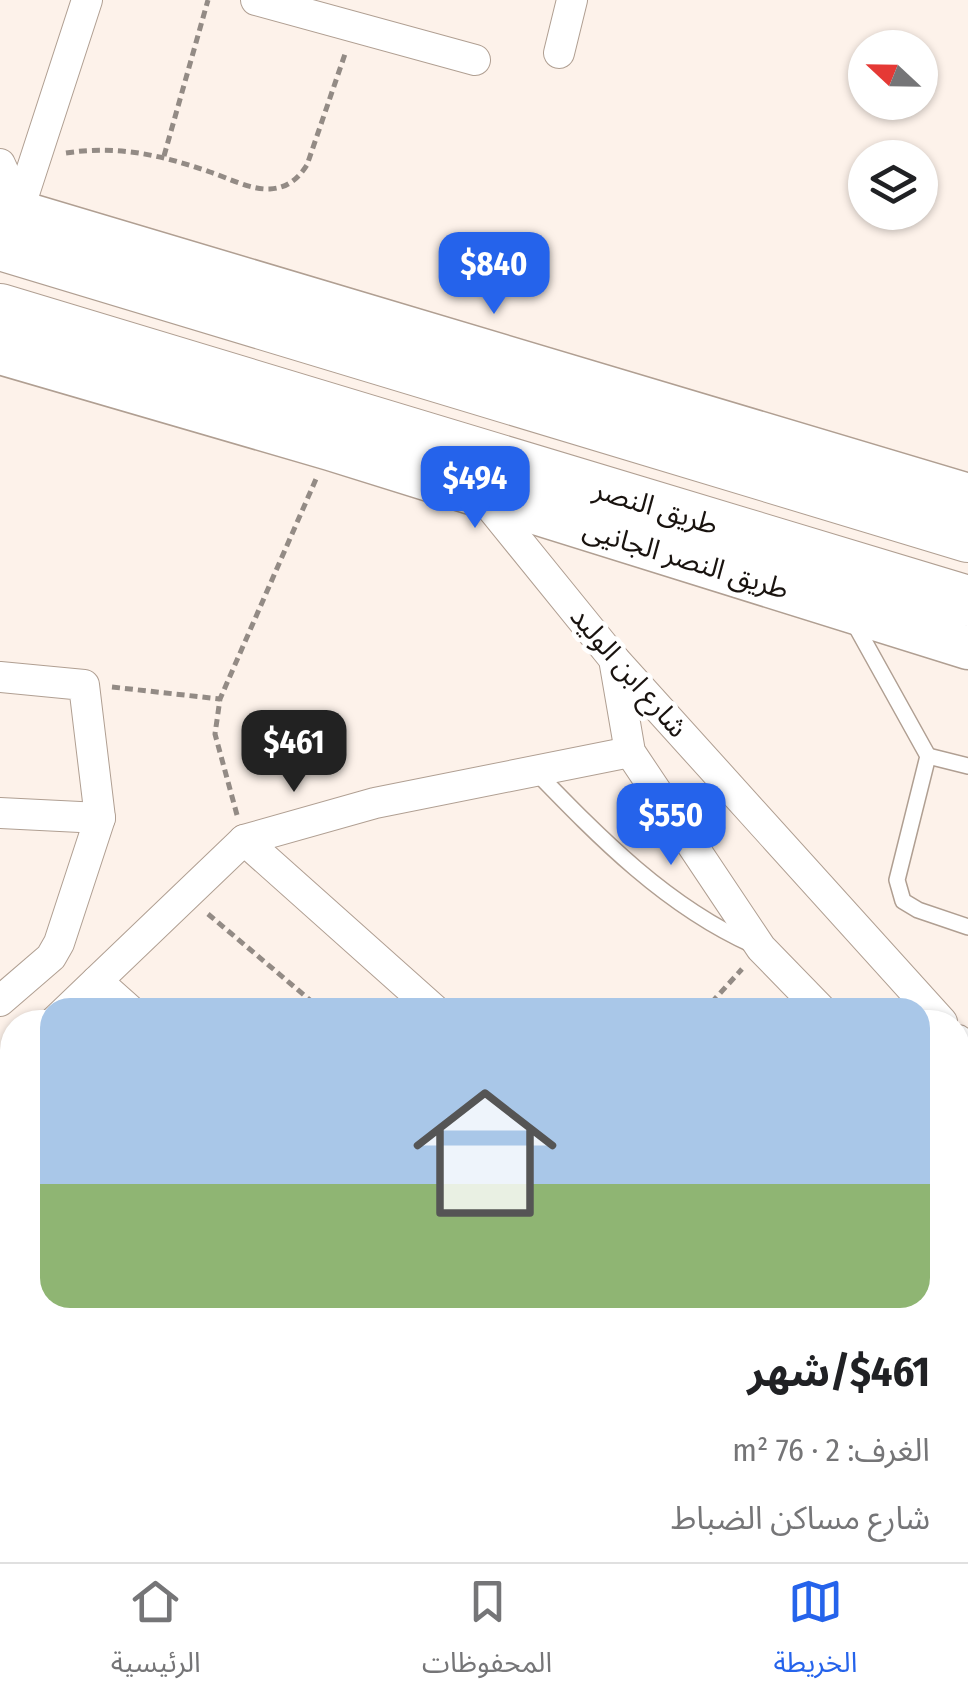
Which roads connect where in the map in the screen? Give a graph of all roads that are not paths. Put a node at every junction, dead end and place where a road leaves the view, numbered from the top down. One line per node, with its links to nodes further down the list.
1 (86, 0): 8 (street)
2 (256, 0): 4 (street)
3 (572, 0): 5 (street)
4 (359, 13): 6 (street)
5 (559, 52)
6 (476, 60)
7 (0, 164): 8 (street)
8 (7, 218): 12 (main road); 13 (highway)
9 (0, 308): 14 (highway, طريق النصر)
10 (0, 353): 11 (main road, طريق النصر الجانيى)
11 (481, 495): 15 (main road, طريق النصر الجانيى); 17 (street, شارع ابن الوليد)
12 (968, 496)
13 (968, 537)
14 (968, 600)
15 (846, 609): 16 (main road, طريق النصر الجانيى); 20 (lane)
16 (968, 648)
17 (614, 659): 19 (street); 35 (street, شارع ابن الوليد)
18 (0, 677): 24 (street)
19 (630, 752): 22 (street); 28 (street)
20 (928, 756): 21 (lane); 27 (lane)
21 (968, 766)
22 (535, 770): 25 (street); 28 (lane)
23 (0, 813): 24 (street)
24 (100, 818): 30 (street)
25 (244, 840): 29 (street); 33 (street)
26 (968, 909): 27 (lane)
27 (965, 927)
28 (761, 948): 34 (street)
29 (97, 981): 31 (street); 32 (street)
30 (0, 1000)
31 (67, 1010)
32 (130, 1010)
33 (435, 1010)
34 (821, 1010)
35 (931, 1010)

